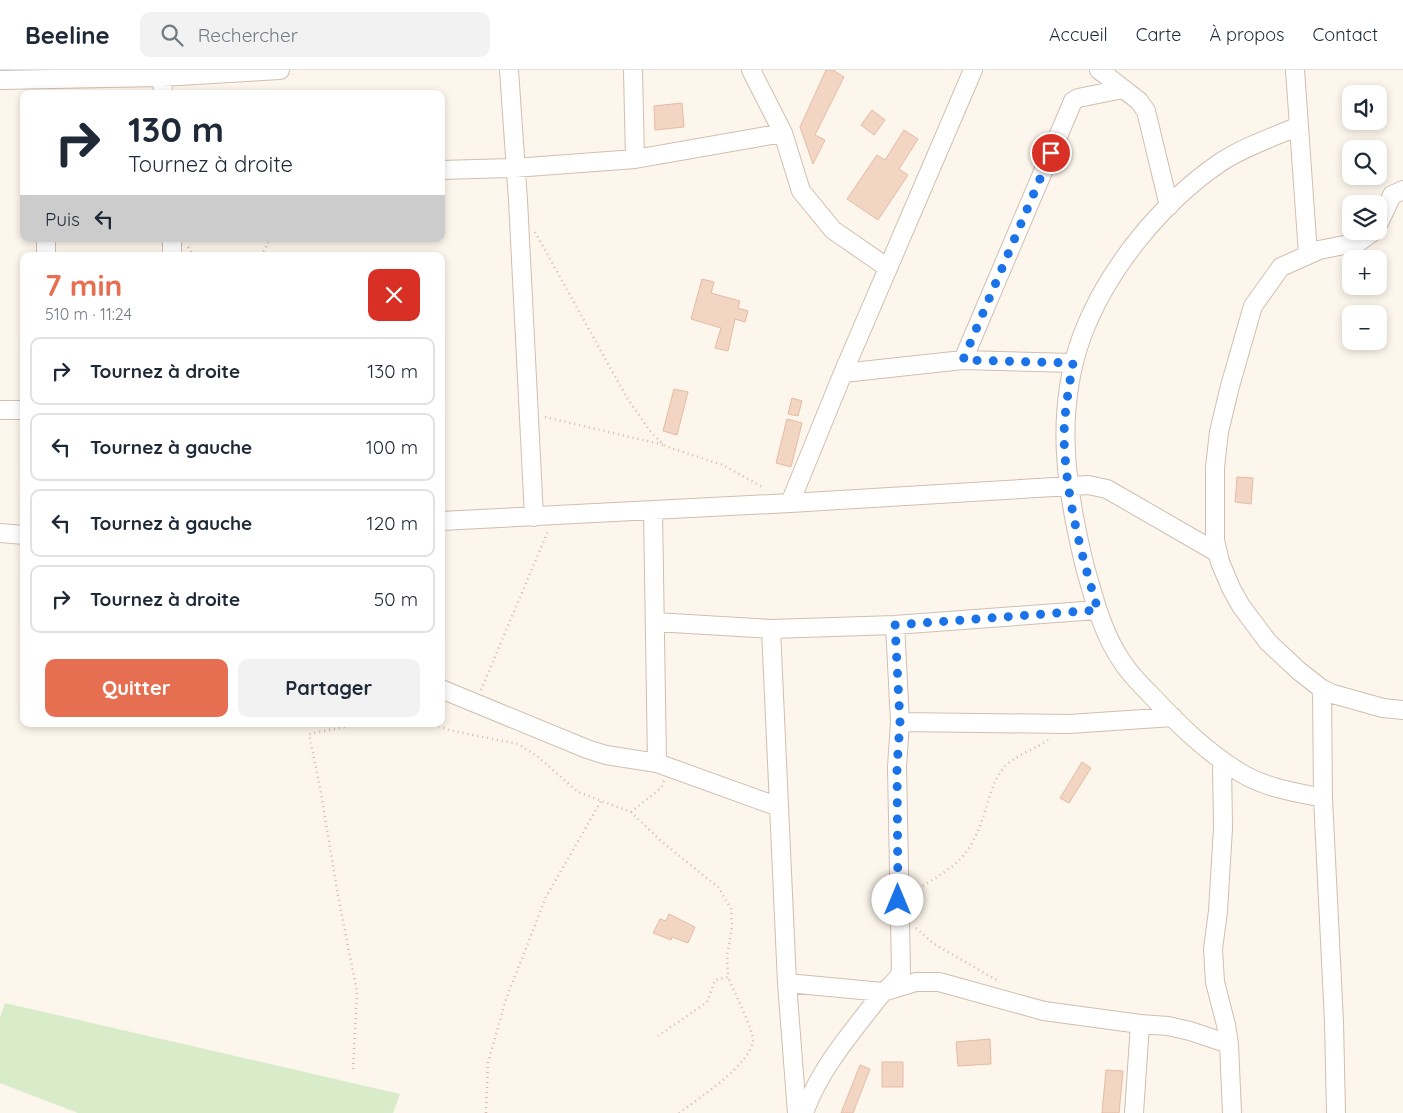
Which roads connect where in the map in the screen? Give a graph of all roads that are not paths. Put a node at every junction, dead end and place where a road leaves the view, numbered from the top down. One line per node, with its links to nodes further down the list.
1 (280, 70): 10 (street)
2 (508, 70): 15 (street)
3 (633, 70): 14 (street)
4 (751, 70): 13 (street)
5 (973, 70): 22 (street)
6 (1099, 70): 11 (street)
7 (1295, 70): 12 (street)
8 (0, 80): 9 (street)
9 (41, 81): 10 (street)
10 (162, 85)
11 (1123, 89): 18 (street); 23 (street)
12 (1298, 126): 18 (street); 21 (street)
13 (783, 133): 14 (street); 22 (street)
14 (635, 159): 15 (street)
15 (514, 168): 16 (street); 31 (street)
16 (445, 170)
17 (1403, 190): 19 (street)
18 (1169, 206): 24 (street)
19 (1387, 206)
20 (1362, 240): 21 (street)
21 (1308, 254): 35 (street)
22 (888, 268): 25 (street)
23 (963, 360): 24 (street); 25 (street)
24 (1073, 363): 28 (street)
25 (843, 373): 29 (street)
26 (0, 410): 27 (street)
27 (20, 410)
28 (1068, 485): 29 (street); 35 (street); 36 (street)
29 (790, 503): 30 (street)
30 (653, 510): 31 (street); 37 (street)
31 (534, 517): 32 (street)
32 (445, 521)
33 (0, 533): 34 (street)
34 (20, 535)
35 (1218, 553): 40 (street)
36 (1098, 610): 38 (street); 43 (street)
37 (655, 622): 39 (street); 46 (street)
38 (895, 625): 39 (street); 44 (street)
39 (772, 629): 48 (street)
40 (1322, 688): 42 (street); 47 (street)
41 (445, 691): 46 (street)
42 (1403, 710)
43 (1173, 717): 44 (street); 45 (street)
44 (900, 722): 50 (street)
45 (1222, 761): 47 (street); 52 (street)
46 (657, 763): 48 (street)
47 (1322, 798): 57 (street)
48 (779, 807): 49 (street)
49 (787, 983): 50 (street); 53 (street)
50 (882, 992): 51 (street); 54 (street)
51 (1140, 1024): 52 (street); 55 (street)
52 (1229, 1044): 56 (street)
53 (796, 1113)
54 (804, 1113)
55 (1134, 1113)
56 (1232, 1113)
57 (1336, 1113)

